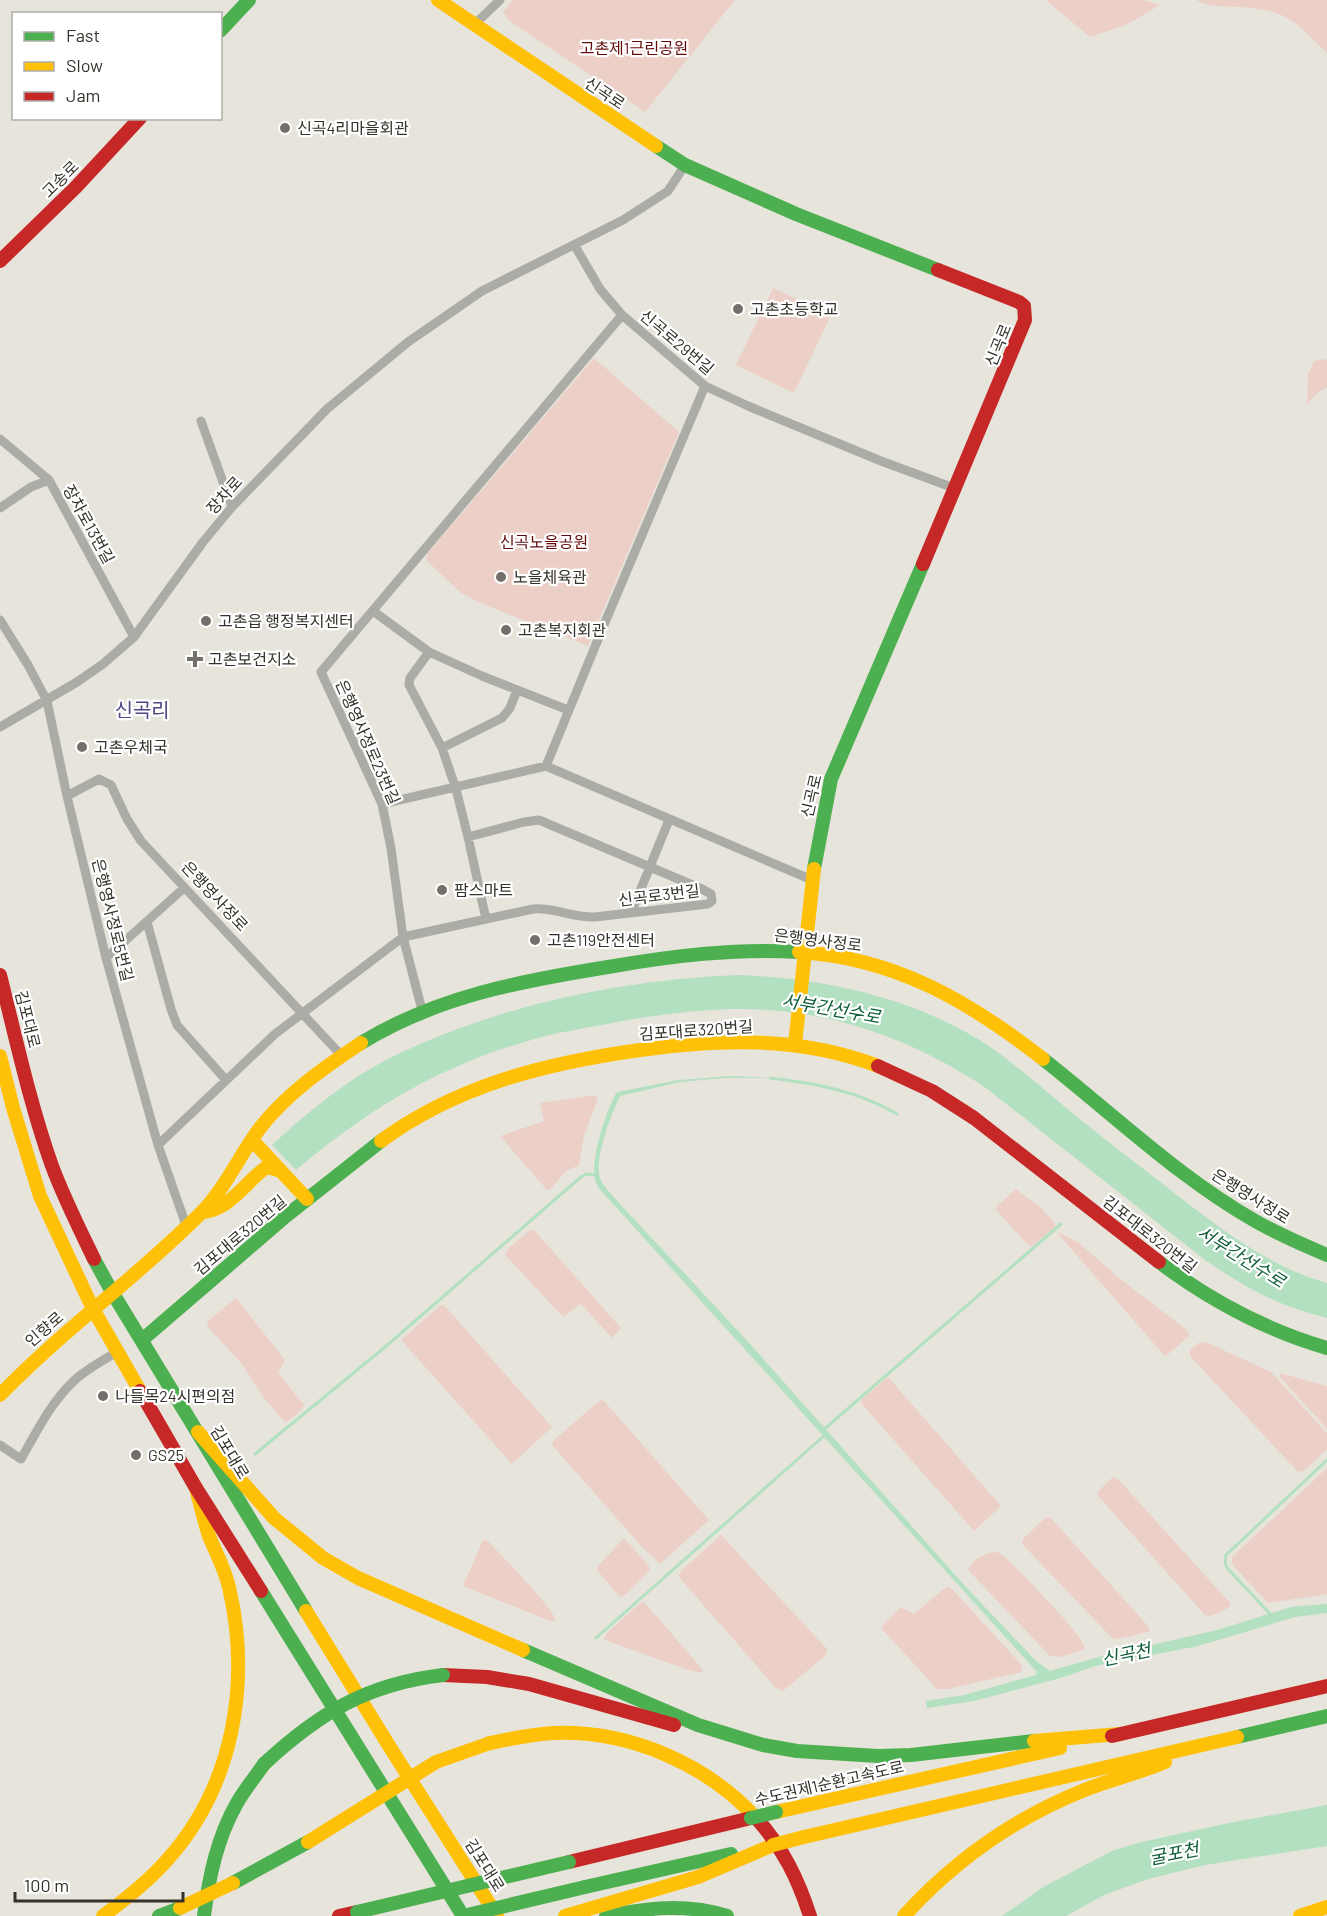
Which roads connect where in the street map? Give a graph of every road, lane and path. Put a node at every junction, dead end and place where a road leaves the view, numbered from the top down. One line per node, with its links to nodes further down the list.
1 (249, 0): 5 (main road)
2 (438, 0): 4 (main road, 신곡로)
3 (500, 0): 4 (street)
4 (475, 24): 7 (main road, 신곡로)
5 (222, 29)
6 (138, 120): 9 (main road, 고송로)
7 (686, 165): 8 (street); 15 (main road, 신곡로)
8 (575, 246): 10 (street, 신곡로29번길); 16 (street, 장차로)
9 (0, 261)
10 (622, 315): 11 (street, 신곡로29번길); 18 (street, 은행영사정로23번길)
11 (705, 386): 15 (street, 신곡로29번길); 24 (street)
12 (201, 421): 16 (street)
13 (0, 439): 14 (street, 장차로13번길)
14 (49, 480): 17 (street); 20 (street, 장차로13번길)
15 (954, 488): 34 (main road, 신곡로)
16 (232, 507): 20 (street, 장차로)
17 (0, 508)
18 (373, 611): 21 (street); 30 (street, 은행영사정로23번길)
19 (0, 620): 23 (street, 은행영사정로5번길)
20 (134, 637): 23 (street, 장차로)
21 (429, 652): 22 (street); 26 (street)
22 (518, 690): 24 (street); 26 (street)
23 (47, 700): 25 (street, 장차로); 29 (street, 은행영사정로5번길)
24 (568, 710): 27 (street)
25 (0, 727)
26 (442, 748): 28 (street)
27 (546, 766): 28 (street); 31 (street)
28 (456, 789): 30 (street); 32 (street)
29 (67, 796): 35 (street, 은행영사정로); 40 (street, 은행영사정로5번길)
30 (382, 804): 39 (street, 은행영사정로23번길)
31 (669, 820): 33 (street); 34 (street)
32 (468, 837): 33 (street, 신곡로3번길); 37 (street)
33 (650, 867): 36 (street); 36 (street, 신곡로3번길)
34 (812, 880): 41 (main road, 신곡로)
35 (184, 888): 38 (street); 44 (street, 은행영사정로)
36 (631, 913): 37 (street, 신곡로3번길)
37 (486, 919): 39 (street, 신곡로3번길)
38 (147, 922): 40 (street); 48 (street, 은행영사정로5번길)
39 (403, 937): 43 (street, 은행영사정로23번길); 44 (street)
40 (106, 958): 50 (street, 은행영사정로5번길)
41 (805, 958): 43 (main road, 은행영사정로); 45 (main road, 신곡로); 55 (main road, 은행영사정로)
42 (0, 975): 56 (main road, 김포대로)
43 (422, 1010): 47 (main road, 은행영사정로)
44 (302, 1012): 47 (street, 은행영사정로); 48 (street)
45 (796, 1037): 52 (main road, 김포대로320번길); 59 (main road, 김포대로320번길)
46 (0, 1056): 57 (main road)
47 (342, 1056): 49 (main road, 은행영사정로)
48 (225, 1079): 50 (street)
49 (252, 1140): 51 (main road); 53 (main road, 은행영사정로)
50 (158, 1145): 54 (street, 은행영사정로5번길)
51 (281, 1171): 52 (main road); 53 (main road)
52 (307, 1199): 58 (main road, 김포대로320번길)
53 (203, 1212): 54 (main road, 은행영사정로)
54 (186, 1228): 56 (main road, 은행영사정로)
55 (1327, 1255)
56 (112, 1292): 57 (main road, 인향로); 58 (main road, 김포대로)
57 (93, 1309): 60 (main road); 61 (main road, 인향로)
58 (142, 1340): 62 (main road, 김포대로)
59 (1327, 1348)
60 (117, 1352): 63 (street); 64 (main road)
61 (0, 1395)
62 (198, 1432): 68 (main road); 78 (main road, 김포대로)
63 (0, 1445)
64 (196, 1488): 73 (main road); 77 (main road)
65 (1327, 1686): 67 (main road, 수도권제1순환고속도로)
66 (1327, 1716): 69 (main road)
67 (1120, 1734): 68 (main road); 76 (main road, 수도권제1순환고속도로, bridge)
68 (763, 1745): 75 (main road, bridge)
69 (1202, 1746): 70 (main road, bridge); 82 (main road)
70 (773, 1845): 72 (main road); 77 (main road, bridge)
71 (1327, 1907): 83 (main road)
72 (599, 1913): 79 (main road); 80 (main road)
73 (104, 1916)
74 (159, 1916): 81 (main road, bridge)
75 (204, 1916)
76 (339, 1916)
77 (463, 1916)
78 (497, 1916)
79 (566, 1916)
80 (727, 1916)
81 (810, 1916)
82 (904, 1916)
83 (1300, 1916)

